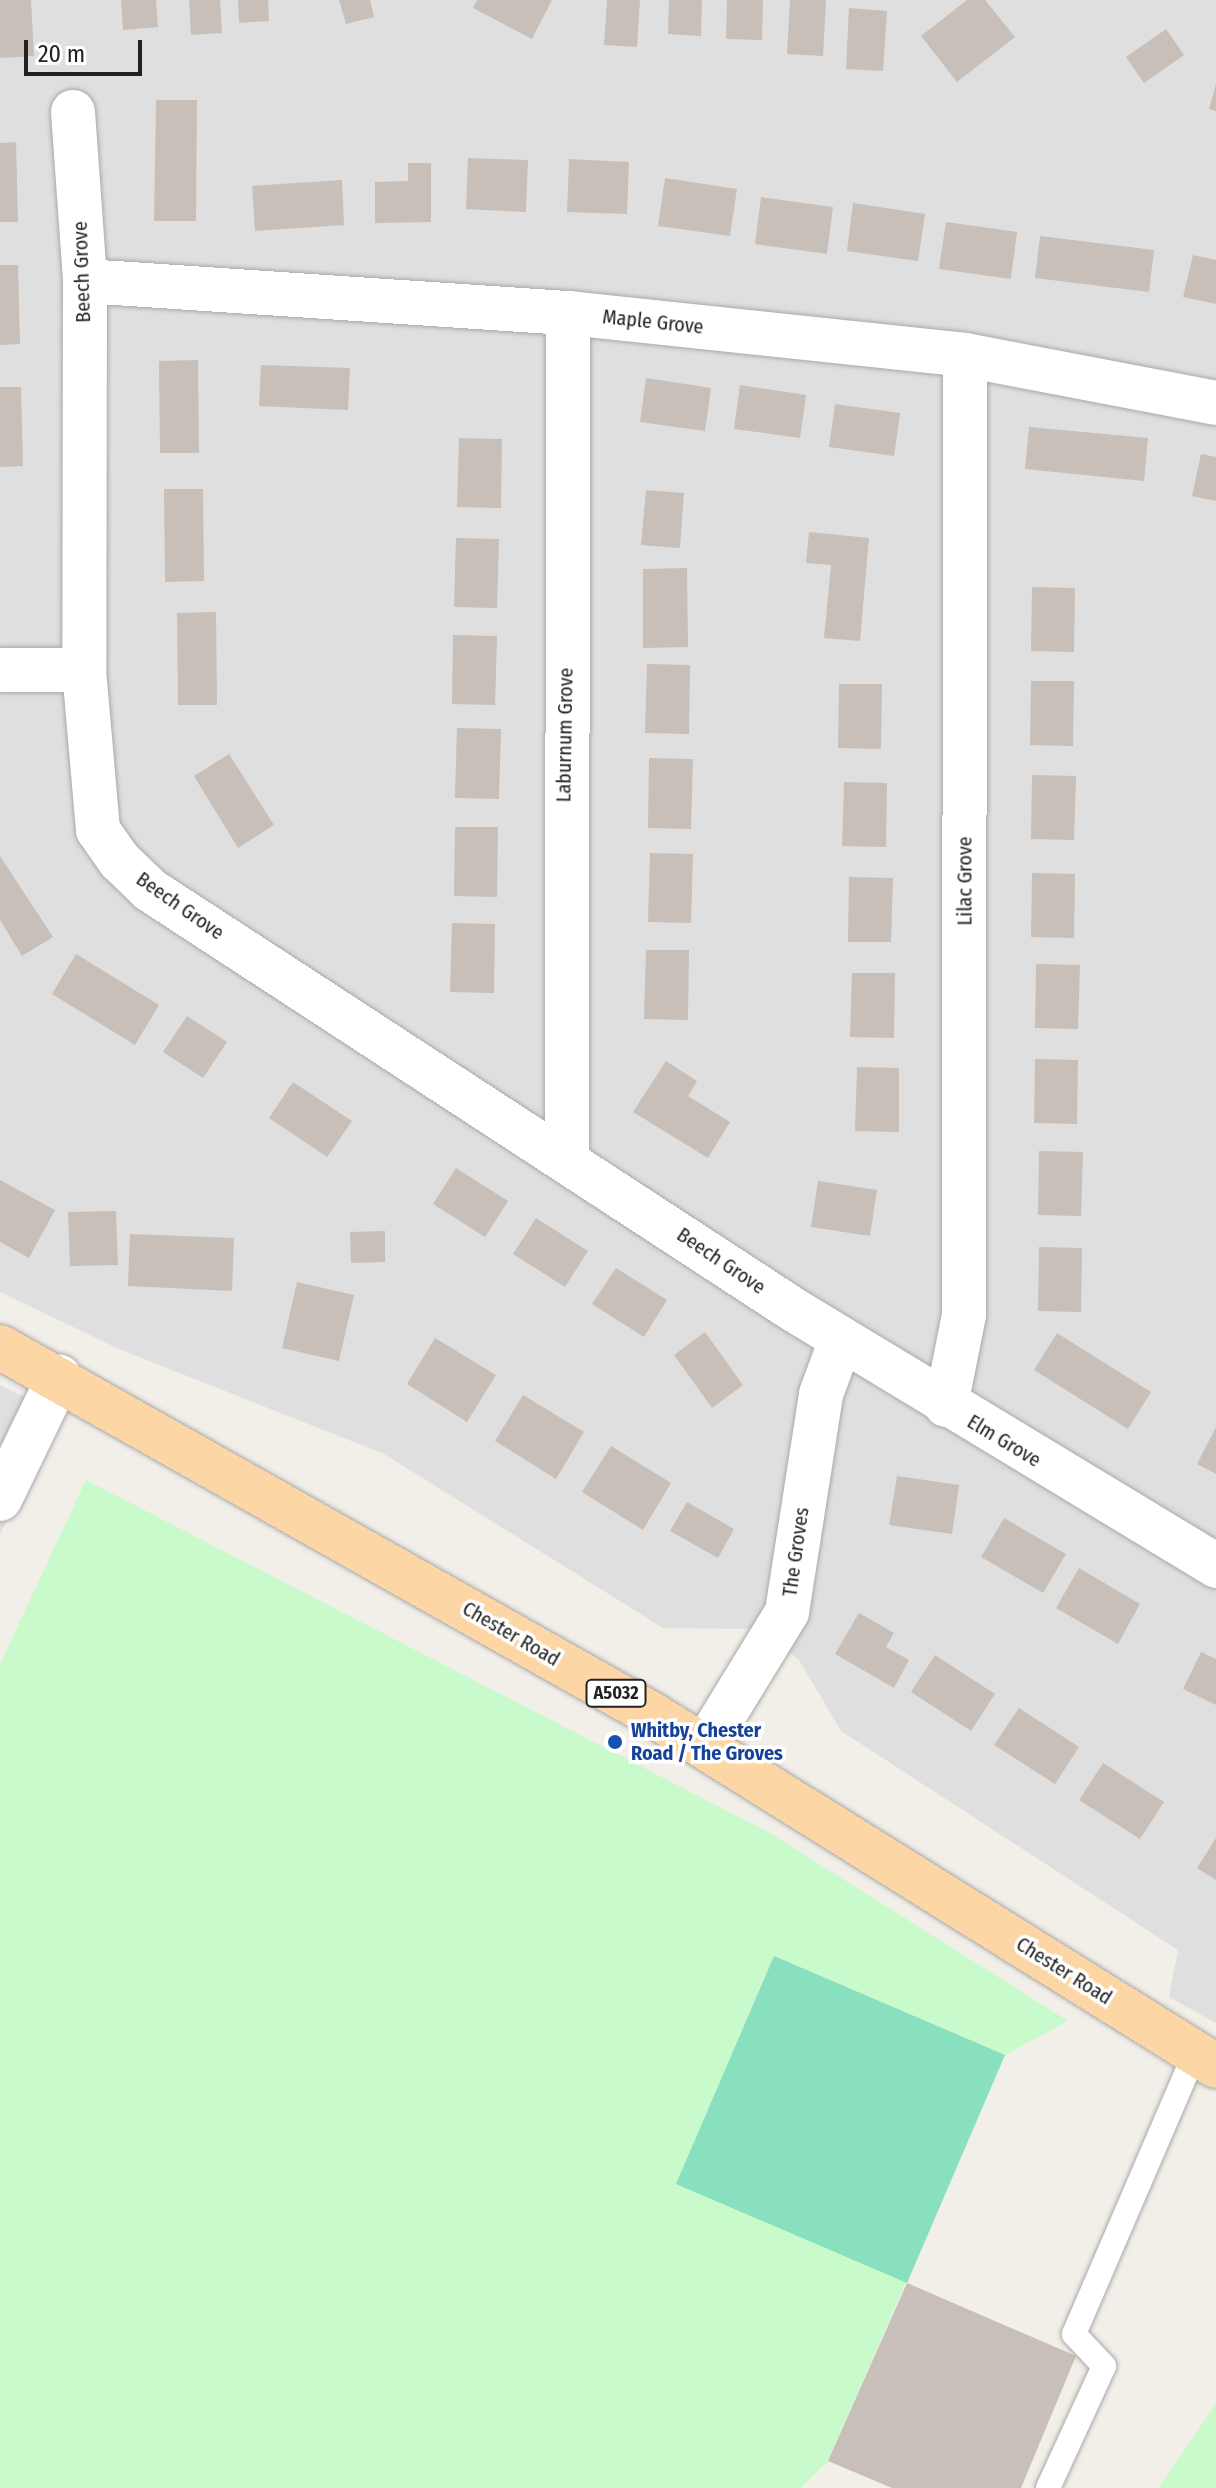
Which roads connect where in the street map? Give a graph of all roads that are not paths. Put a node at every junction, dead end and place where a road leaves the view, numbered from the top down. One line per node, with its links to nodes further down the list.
1 (73, 112): 2 (street, Beech Grove)
2 (85, 281): 3 (street, Maple Grove); 7 (street, Beech Grove)
3 (568, 313): 4 (street, Maple Grove); 8 (street, Laburnum Grove)
4 (965, 355): 5 (street, Maple Grove); 13 (street, Lilac Grove)
5 (1216, 403)
6 (0, 670): 7 (street)
7 (84, 670): 8 (street, Beech Grove)
8 (567, 1157): 9 (street, Beech Grove)
9 (794, 1310): 10 (street, Elm Grove)
10 (841, 1340): 13 (street, Elm Grove); 16 (street, The Groves)
11 (0, 1347): 12 (main road, Chester Road / A5032)
12 (59, 1377): 14 (street); 16 (main road, Chester Road / A5032)
13 (946, 1405): 15 (street, Elm Grove)
14 (0, 1499)
15 (1216, 1566)
16 (705, 1746): 17 (main road, Chester Road / A5032)
17 (1206, 2060): 18 (lane)
18 (1048, 2488)

